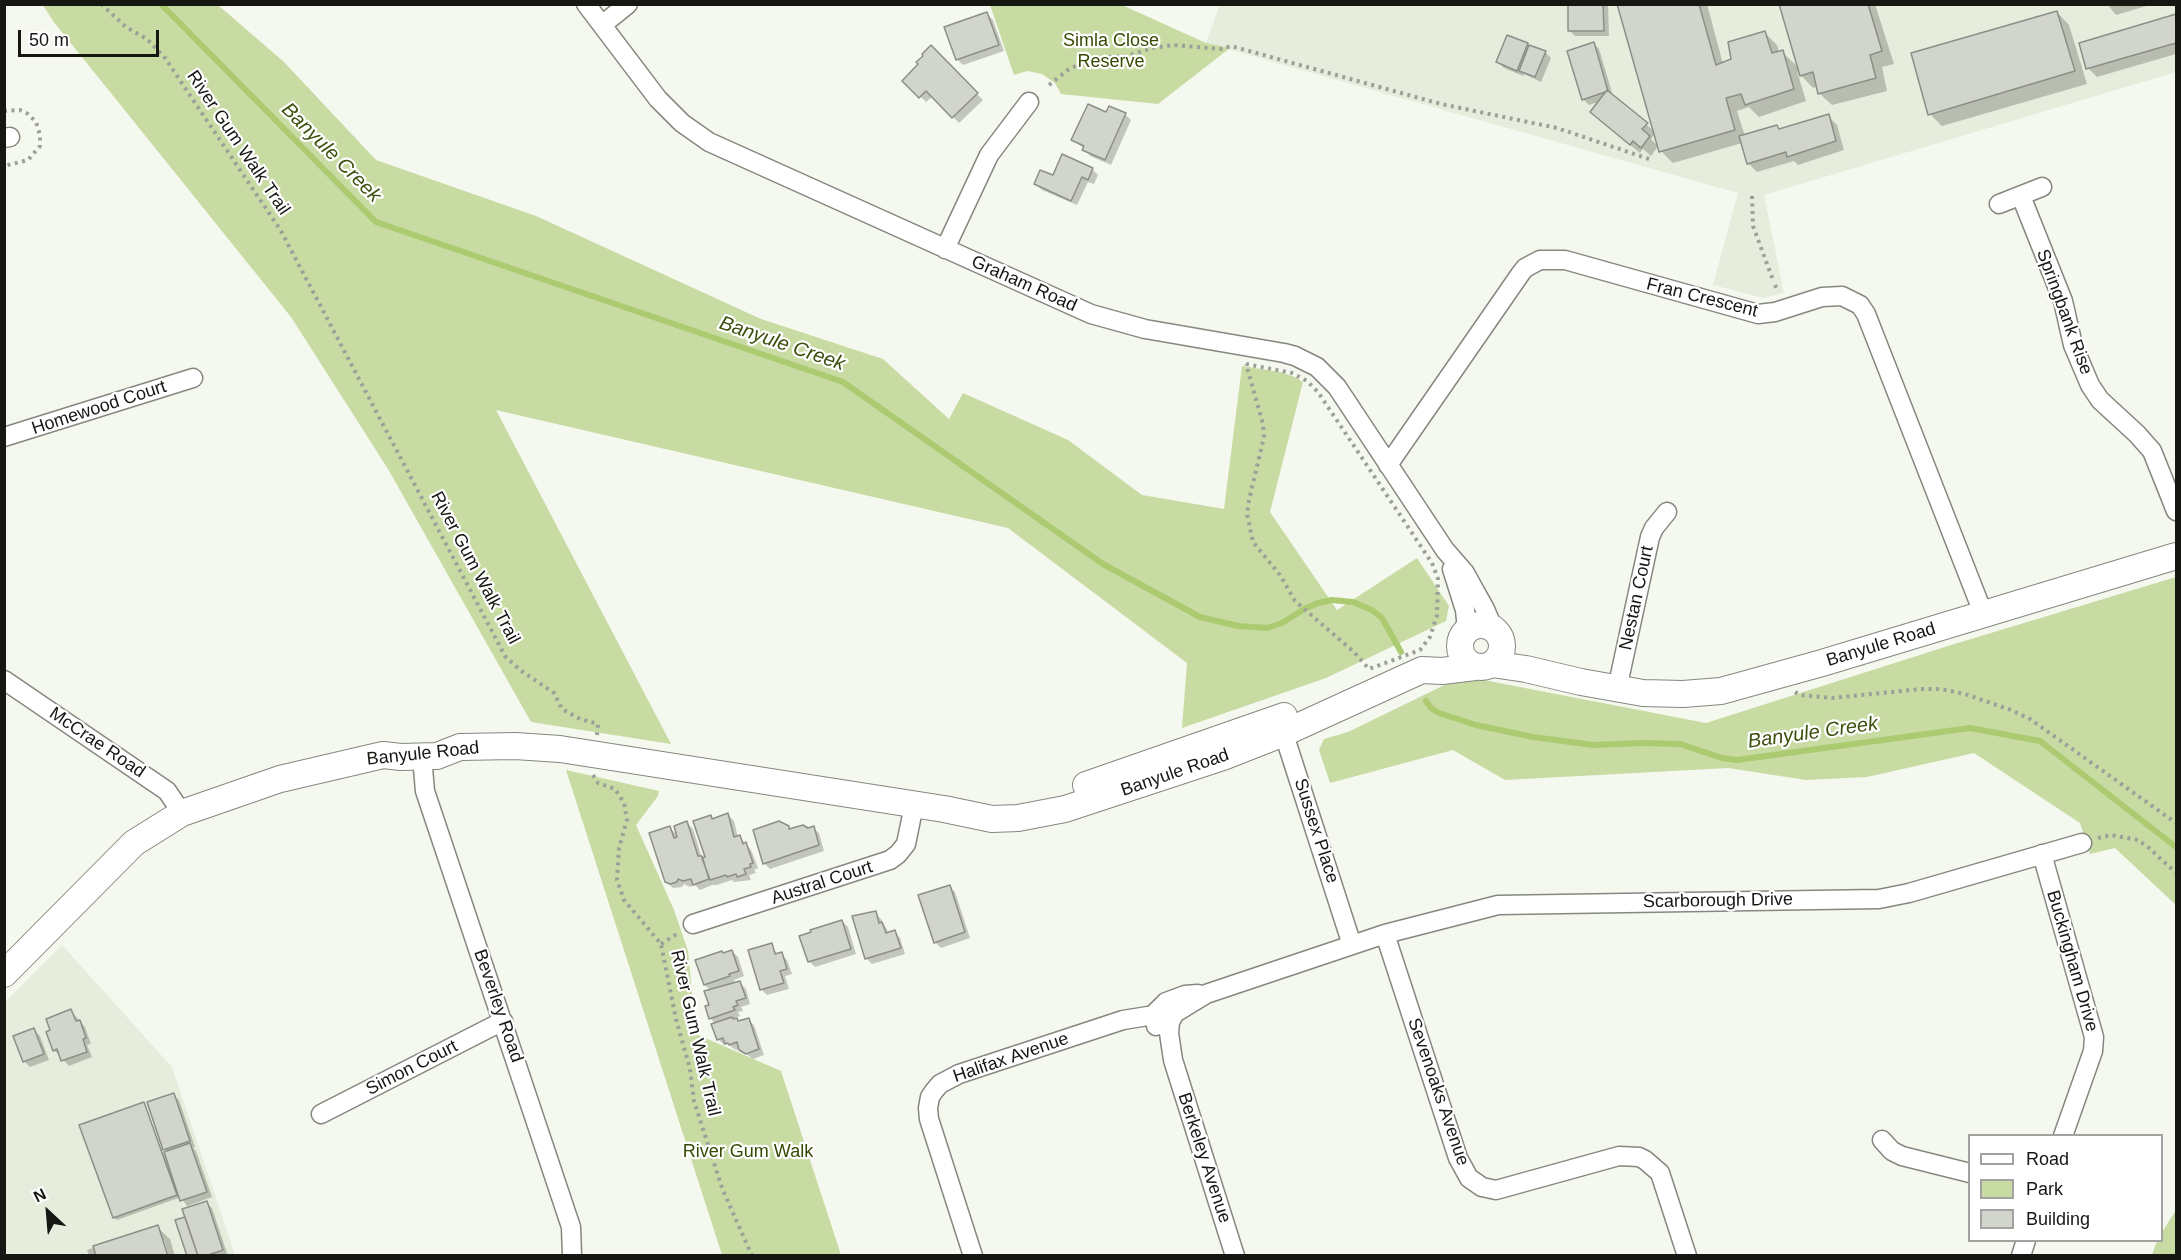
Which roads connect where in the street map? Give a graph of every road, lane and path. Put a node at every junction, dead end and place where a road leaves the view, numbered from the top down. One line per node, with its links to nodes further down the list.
1 (101, 4): 32 (path, River Gum Walk Trail)
2 (586, 4): 4 (street, Graham Road)
3 (628, 4): 4 (street)
4 (602, 25): 12 (street, Graham Road)
5 (1048, 85): 7 (path)
6 (1029, 102): 12 (street)
7 (1648, 159)
8 (2042, 187): 10 (street)
9 (1752, 196): 13 (path)
10 (2021, 196): 11 (street); 17 (street, Springbank Rise)
11 (2000, 204)
12 (945, 249): 16 (street, Graham Road)
13 (1778, 292)
14 (193, 378): 15 (street, Homewood Court)
15 (4, 437)
16 (1388, 465): 19 (street, Graham Road); 21 (street, Fran Crescent)
17 (2176, 511)
18 (1667, 512): 30 (street, Nestan Court)
19 (1445, 550): 23 (street, Graham Road); 24 (street, Graham Road)
20 (2176, 556): 21 (street, Banyule Road)
21 (1983, 613): 30 (street, Banyule Road)
22 (1322, 626): 22 (path)
23 (1464, 634): 24 (street); 25 (street); 26 (street, Banyule Road)
24 (1497, 634): 25 (street); 28 (street, Banyule Road)
25 (1483, 665): 26 (street, Banyule Road); 28 (street, Banyule Road)
26 (1422, 670): 31 (street, Banyule Road)
27 (4, 680): 36 (street, McCrae Road)
28 (1581, 682): 30 (street, Banyule Road)
29 (1787, 688): 37 (path)
30 (1617, 689)
31 (1282, 725): 35 (street, Banyule Road); 35 (street, Banyule Road); 43 (street, Sussex Place)
32 (596, 754): 33 (street, Banyule Road); 34 (street, Banyule Road); 52 (path, River Gum Walk Trail)
33 (422, 757): 36 (street, Banyule Road); 46 (street, Beverley Road)
34 (914, 805): 35 (street, Banyule Road); 41 (street, Austral Court)
35 (944, 809)
36 (182, 813): 44 (street, Banyule Road)
37 (2176, 823)
38 (2082, 843): 39 (street, Scarborough Drive); 40 (path)
39 (2042, 854): 42 (street, Scarborough Drive); 48 (street, Buckingham Drive)
40 (2176, 873)
41 (693, 924)
42 (1385, 934): 43 (street, Scarborough Drive); 55 (street, Sevenoaks Avenue)
43 (1352, 945): 45 (street)
44 (4, 974)
45 (1163, 1017): 53 (street, Halifax Avenue); 54 (street, Berkeley Avenue)
46 (503, 1021): 47 (street, Simon Court); 51 (street, Beverley Road)
47 (321, 1114)
48 (2064, 1134)
49 (1881, 1140): 50 (street)
50 (1968, 1172)
51 (572, 1256)
52 (752, 1256)
53 (973, 1256)
54 (1235, 1256)
55 (1687, 1256)

